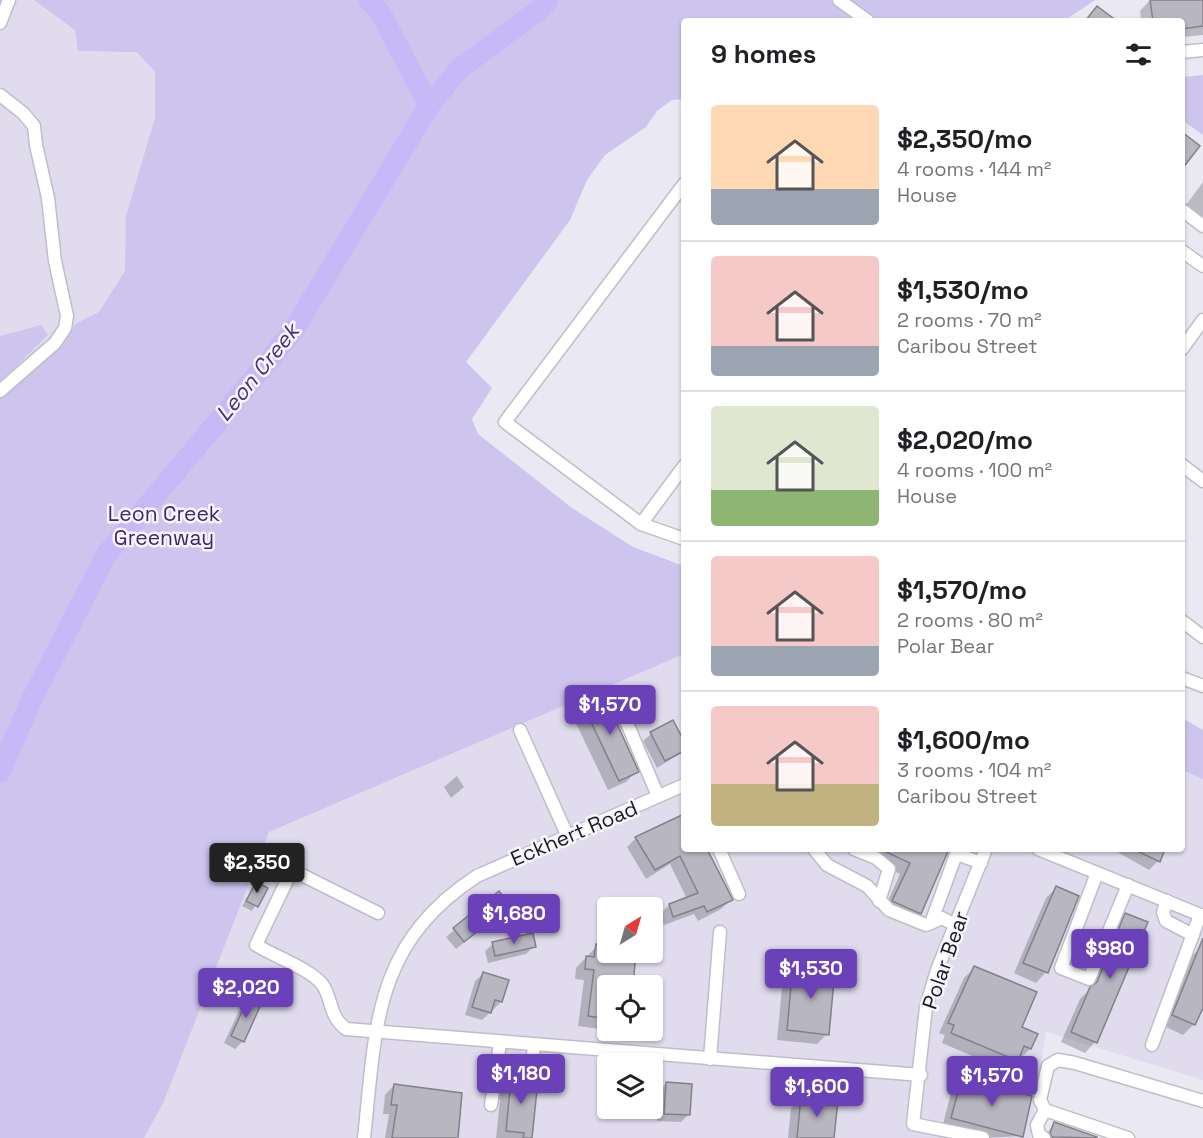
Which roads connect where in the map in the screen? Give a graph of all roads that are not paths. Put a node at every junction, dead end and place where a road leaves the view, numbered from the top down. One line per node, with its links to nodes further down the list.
1 (9, 0): 4 (street)
2 (839, 0): 3 (street)
3 (864, 18)
4 (0, 24)
5 (1203, 50): 6 (street)
6 (1185, 52)
7 (0, 95): 15 (street)
8 (681, 188): 19 (street)
9 (1185, 212): 10 (street)
10 (1203, 226)
11 (1185, 253): 12 (street)
12 (1203, 266)
13 (1203, 320): 14 (street)
14 (1185, 345)
15 (0, 391)
16 (1185, 467): 18 (street)
17 (681, 470): 19 (street)
18 (1203, 481)
19 (641, 524): 20 (street)
20 (681, 538)
21 (1185, 623): 22 (street)
22 (1203, 637)
23 (1185, 679): 24 (street)
24 (1203, 686)
25 (621, 709): 28 (street)
26 (520, 730): 29 (street)
27 (681, 786): 28 (street, Eckhert Road)
28 (658, 796): 29 (street, Eckhert Road)
29 (568, 837): 48 (street, Eckhert Road)
30 (719, 852): 39 (street)
31 (817, 852): 40 (street)
32 (861, 852): 40 (street)
33 (958, 852): 36 (street); 44 (street)
34 (985, 852): 36 (street, Polar Bear)
35 (1045, 852): 37 (street)
36 (981, 863): 45 (street, Polar Bear)
37 (1097, 873): 38 (street); 38 (street)
38 (1128, 885): 41 (street)
39 (740, 894)
40 (879, 901): 44 (street)
41 (1167, 901): 43 (street); 47 (street)
42 (378, 913): 48 (street)
43 (1202, 915): 47 (street)
44 (931, 923): 45 (street)
45 (955, 925): 54 (street, Polar Bear)
46 (720, 932): 52 (street)
47 (1192, 935): 50 (street)
48 (375, 1034): 49 (street); 58 (street, Eckhert Road)
49 (500, 1043): 51 (street); 53 (street)
50 (1152, 1045)
51 (534, 1046): 52 (street); 53 (street)
52 (710, 1059): 54 (street)
53 (497, 1061): 56 (street)
54 (921, 1075): 59 (street, Polar Bear)
55 (1203, 1101): 57 (street)
56 (491, 1105)
57 (1045, 1110): 60 (street); 61 (street)
58 (364, 1138)
59 (983, 1138)
60 (1044, 1138)
61 (1128, 1138)

